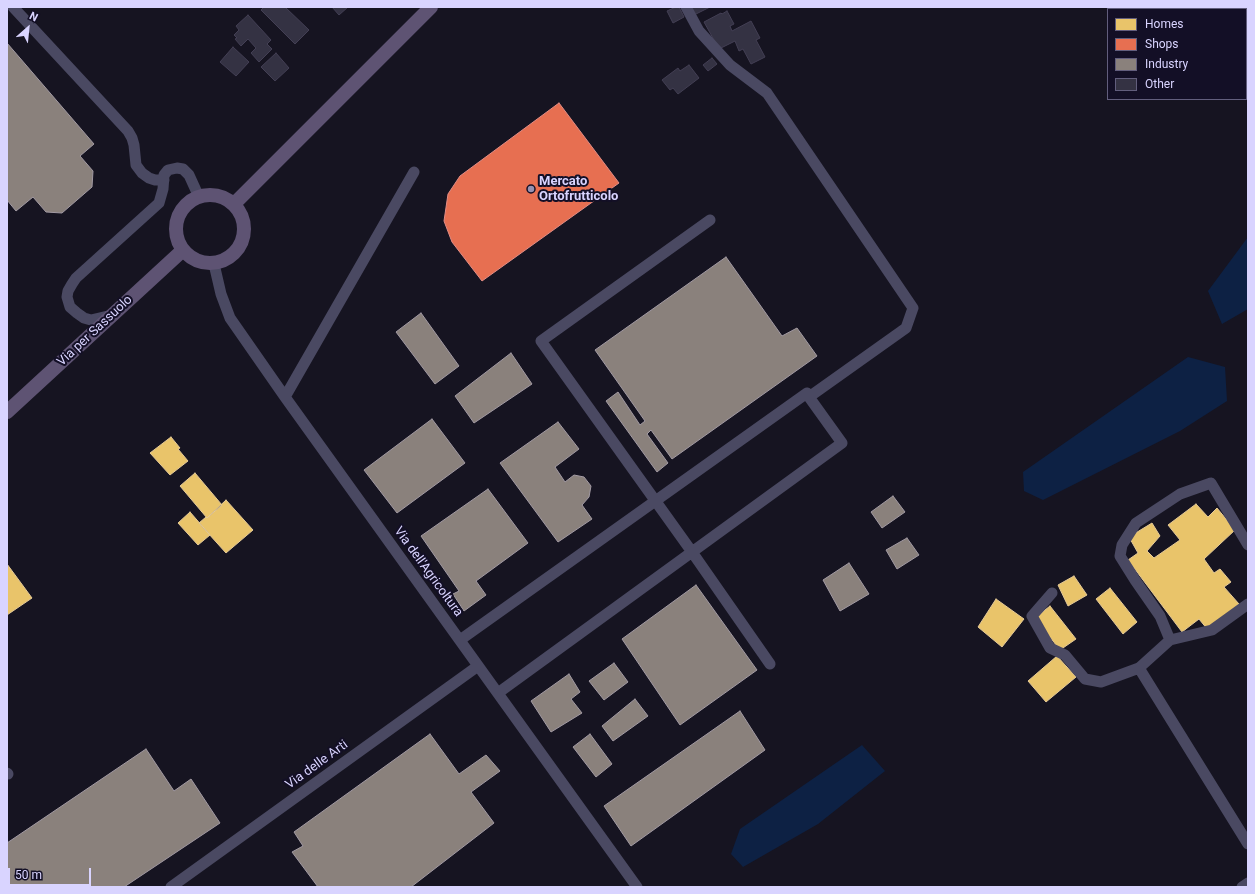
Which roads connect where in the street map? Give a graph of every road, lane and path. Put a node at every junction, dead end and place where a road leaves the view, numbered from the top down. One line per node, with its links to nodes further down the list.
1 (12, 7): 5 (street)
2 (431, 7): 7 (main road)
3 (686, 7): 13 (street)
4 (414, 172): 12 (street)
5 (164, 180): 6 (street); 11 (street)
6 (199, 197): 7 (main road); 9 (main road)
7 (234, 204): 10 (main road)
8 (710, 220): 15 (street)
9 (183, 250): 10 (main road); 11 (main road, Via per Sassuolo)
10 (214, 264): 12 (street, Via dell'Agricoltura)
11 (113, 315): 14 (main road, Via per Sassuolo)
12 (285, 397): 20 (street, Via dell'Agricoltura)
13 (809, 397): 15 (street); 17 (street)
14 (7, 412)
15 (655, 501): 17 (street); 20 (street)
16 (1248, 545): 21 (street)
17 (692, 552): 22 (street); 25 (street)
18 (1052, 593): 24 (street)
19 (1248, 604): 21 (street)
20 (460, 640): 23 (street, Via dell'Agricoltura)
21 (1170, 640): 24 (street)
22 (770, 664)
23 (478, 666): 25 (street, Via dell'Agricoltura); 28 (street, Via delle Arti)
24 (1139, 668): 26 (street)
25 (498, 693): 29 (street, Via dell'Agricoltura)
26 (1248, 844)
27 (1248, 883): 30 (street)
28 (171, 887)
29 (637, 887)
30 (1242, 887)

